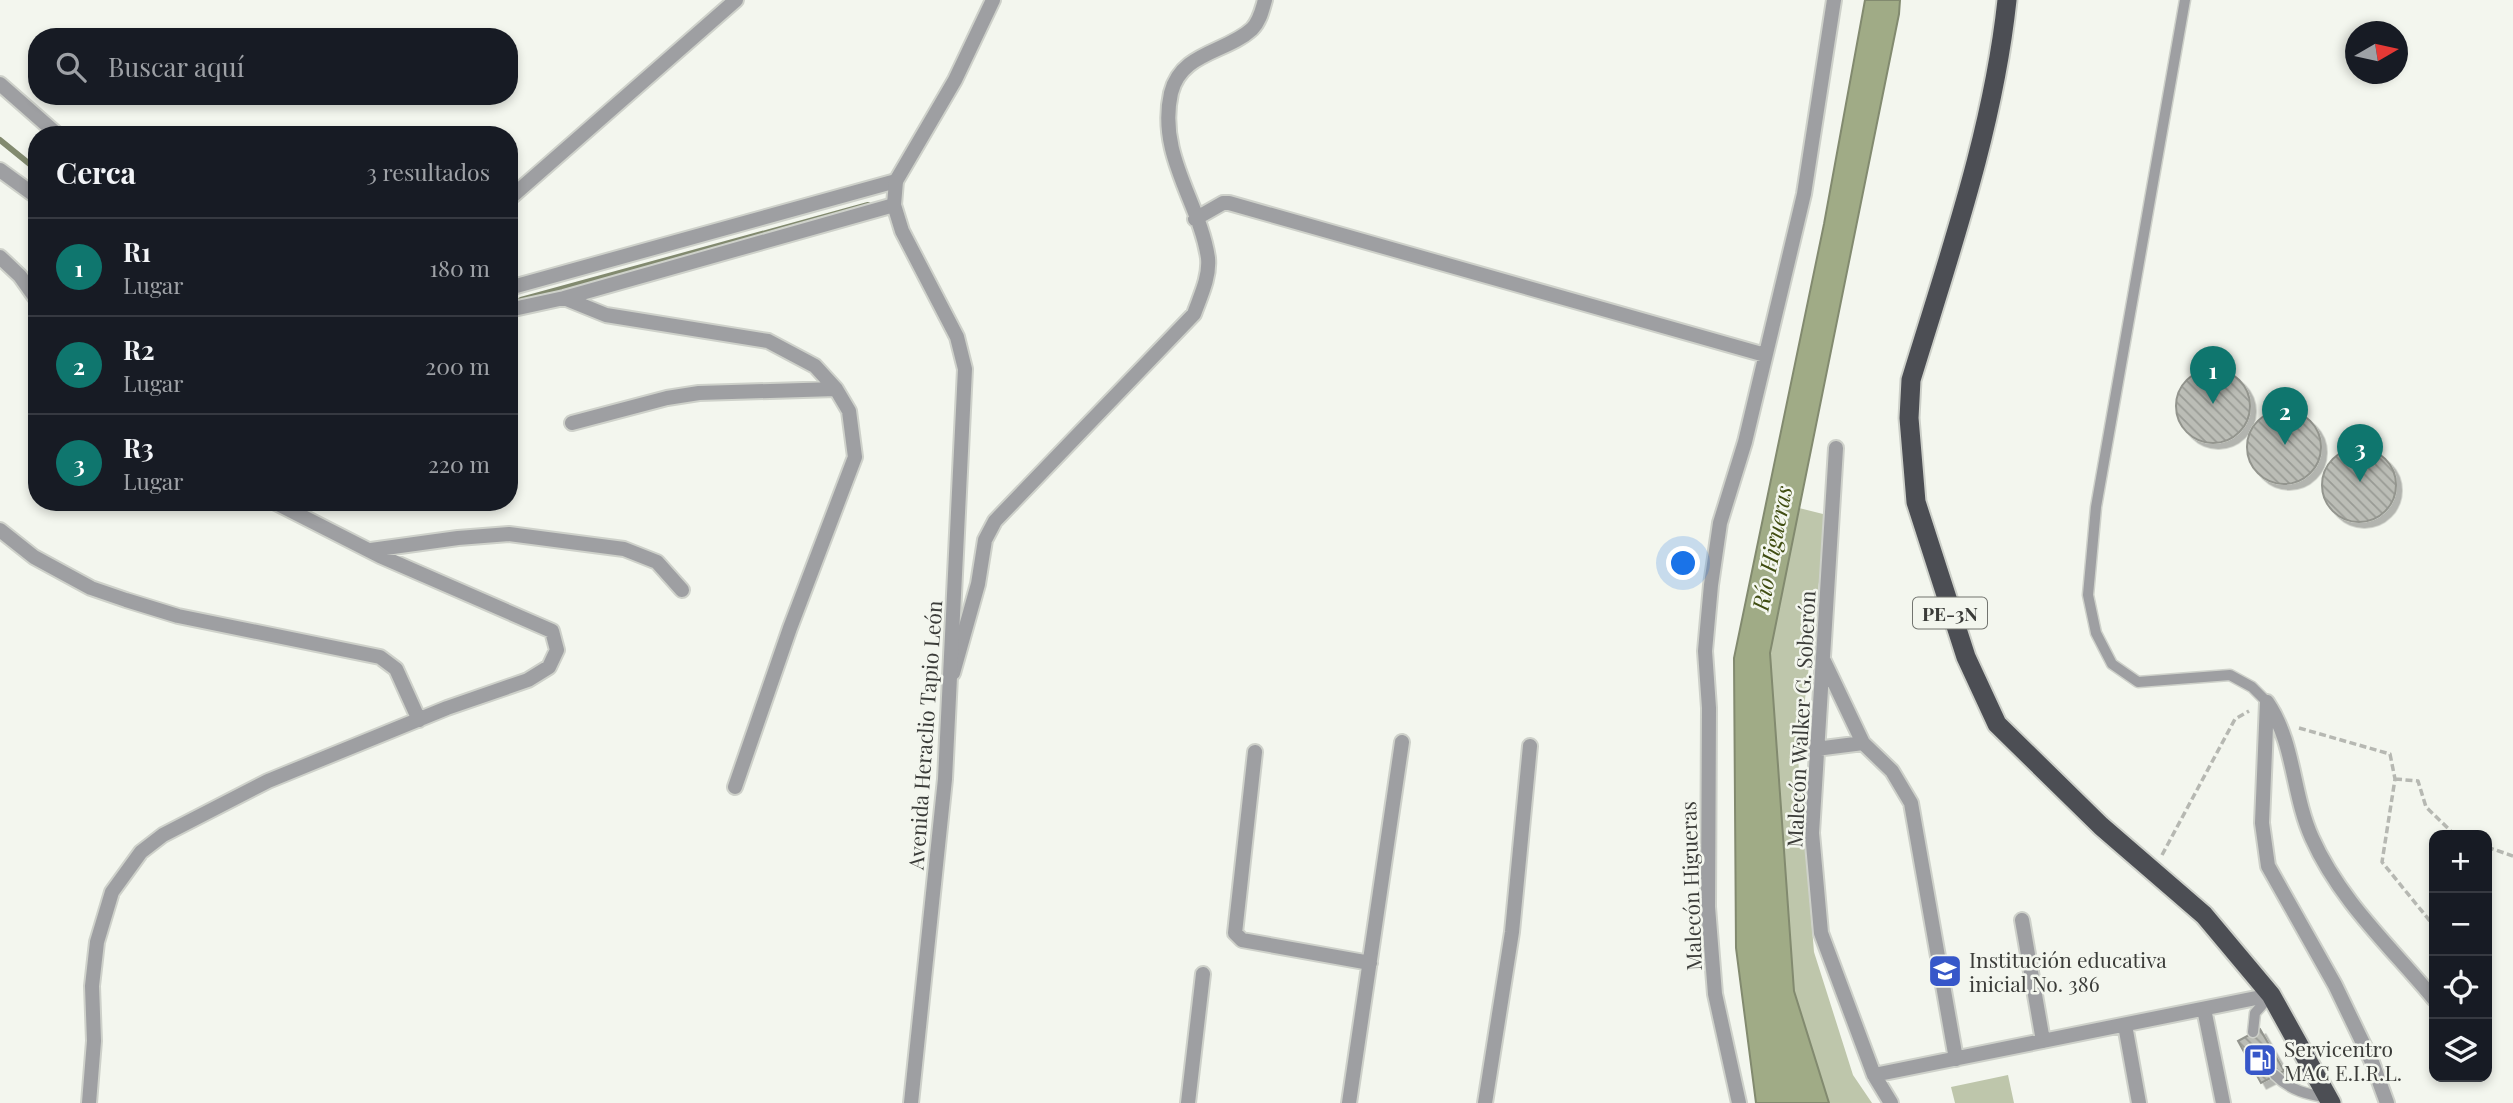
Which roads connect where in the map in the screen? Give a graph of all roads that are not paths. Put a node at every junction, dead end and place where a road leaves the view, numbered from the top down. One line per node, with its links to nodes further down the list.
1 (736, 0): 12 (street)
2 (993, 0): 10 (street)
3 (1265, 0): 14 (street)
4 (1833, 0): 20 (street, Malecón Higueras)
5 (2007, 0): 42 (highway, PE-3N)
6 (2185, 0): 30 (lane)
7 (0, 84): 8 (street)
8 (48, 126)
9 (0, 170): 11 (street)
10 (896, 181): 13 (street); 16 (street)
11 (28, 190)
12 (518, 191)
13 (894, 205): 18 (street); 29 (street, Avenida Heraclio Tapio León)
14 (1195, 219): 20 (street); 29 (street)
15 (0, 257): 17 (street)
16 (518, 286)
17 (28, 287)
18 (564, 298): 19 (street); 21 (street)
19 (518, 308)
20 (1765, 355): 56 (street, Malecón Higueras)
21 (836, 389): 22 (street); 37 (street)
22 (572, 423)
23 (1836, 448): 28 (street, Malecón Walker G. Soberón)
24 (291, 511): 26 (street)
25 (0, 530): 31 (street)
26 (369, 551): 27 (street); 31 (street)
27 (682, 590)
28 (1823, 657): 33 (street); 35 (street, Malecón Walker G. Soberón)
29 (953, 674): 52 (street, Avenida Heraclio Tapio León)
30 (2267, 702): 41 (street); 60 (street)
31 (419, 720): 51 (street)
32 (1402, 742): 39 (street)
33 (1863, 743): 35 (street); 47 (street)
34 (1530, 746): 55 (street)
35 (1816, 749): 48 (street, Malecón Walker G. Soberón)
36 (1255, 752): 39 (street)
37 (736, 787)
38 (2022, 920): 46 (street)
39 (1370, 963): 54 (street)
40 (1203, 974): 53 (street)
41 (2429, 993)
42 (2271, 995): 43 (street); 45 (lane); 50 (highway, PE-3N)
43 (2204, 1009): 44 (street); 59 (street)
44 (2125, 1025): 46 (street); 58 (street)
45 (2253, 1032)
46 (2043, 1041): 47 (street)
47 (1956, 1059): 48 (street)
48 (1874, 1075): 57 (street, Malecón Walker G. Soberón)
49 (2276, 1075): 50 (lane)
50 (2330, 1101)
51 (89, 1103)
52 (911, 1103)
53 (1188, 1103)
54 (1349, 1103)
55 (1485, 1103)
56 (1739, 1103)
57 (1891, 1103)
58 (2139, 1103)
59 (2223, 1103)
60 (2387, 1103)

